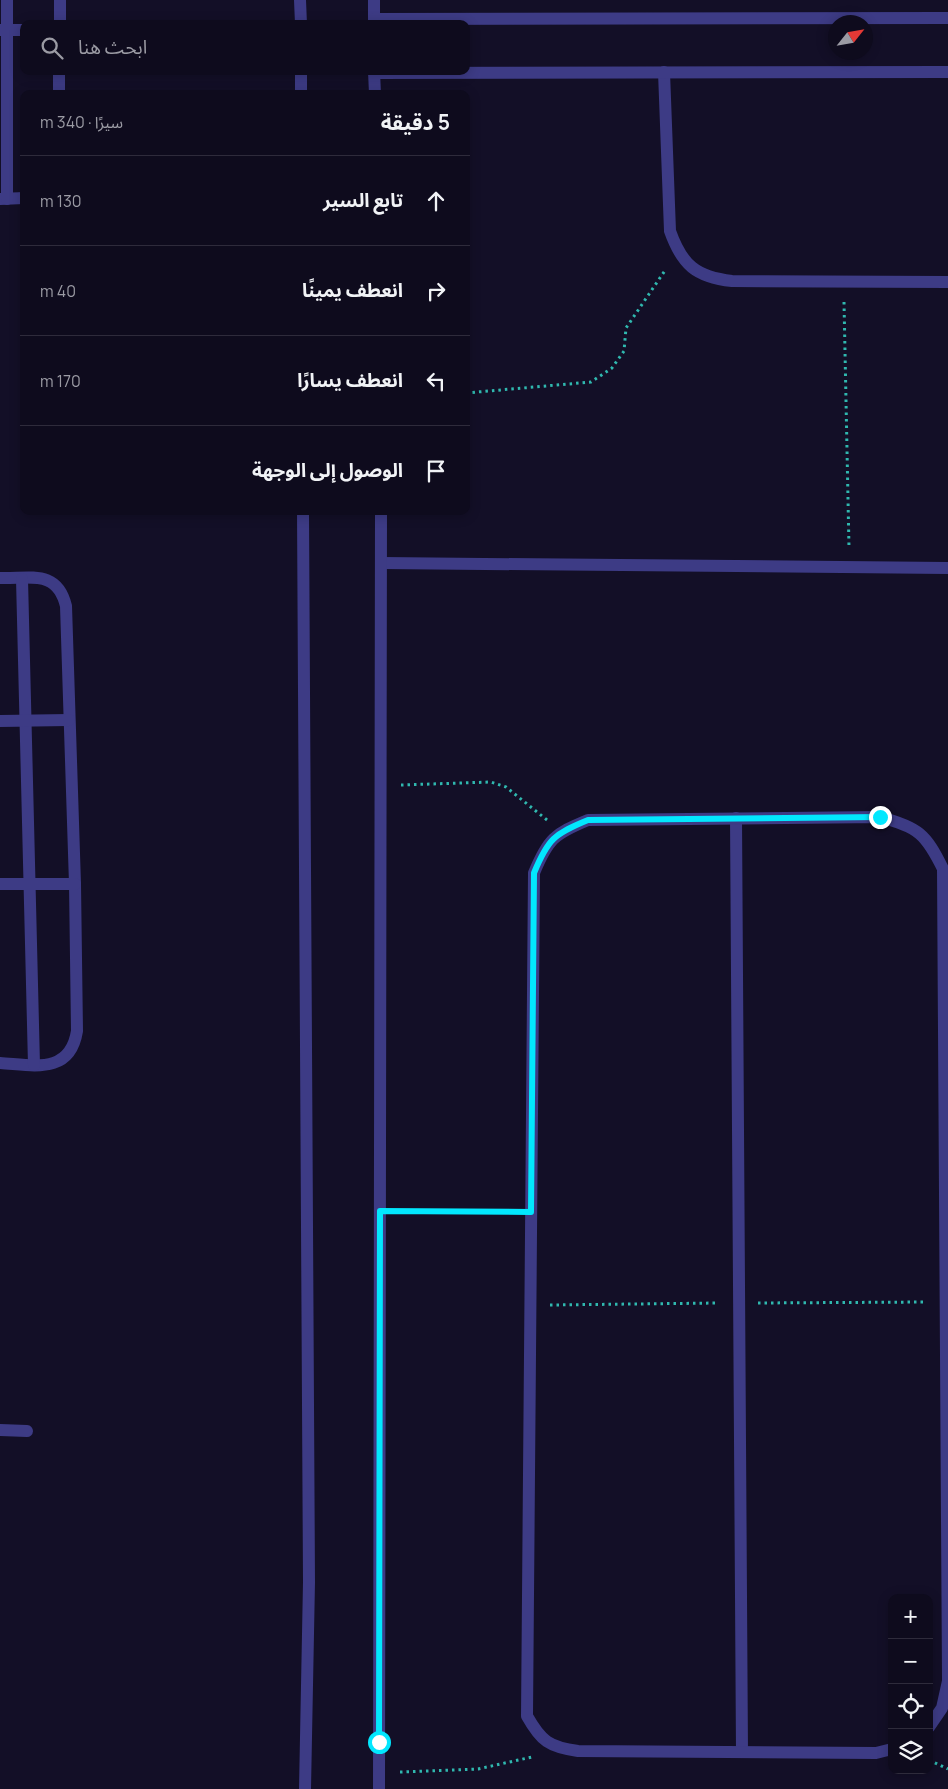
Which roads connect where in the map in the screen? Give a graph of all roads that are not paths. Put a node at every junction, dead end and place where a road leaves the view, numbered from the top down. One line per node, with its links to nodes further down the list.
1 (7, 0): 10 (street)
2 (60, 0): 6 (street)
3 (300, 0): 7 (street)
4 (374, 0): 8 (street)
5 (948, 18): 9 (street)
6 (60, 20)
7 (300, 20)
8 (374, 20)
9 (470, 21)
10 (3, 30): 11 (street); 22 (street)
11 (20, 30)
12 (470, 72): 13 (street)
13 (664, 72): 14 (street); 23 (street)
14 (948, 72)
15 (59, 75): 18 (street)
16 (301, 75): 19 (street)
17 (374, 75): 20 (street)
18 (59, 90)
19 (301, 90)
20 (375, 90)
21 (20, 198): 22 (street)
22 (3, 199)
23 (948, 282)
24 (303, 515): 45 (street)
25 (381, 515): 26 (street)
26 (382, 563): 27 (street); 46 (street)
27 (948, 568)
28 (0, 578): 29 (street)
29 (22, 579): 30 (street); 31 (street)
30 (25, 720): 31 (street); 32 (street); 35 (street)
31 (69, 720): 36 (street)
32 (0, 721)
33 (736, 818): 39 (street); 44 (street); 44 (street)
34 (0, 884): 35 (street)
35 (30, 884): 36 (street); 38 (street)
36 (75, 884): 38 (street)
37 (0, 1063): 38 (street)
38 (34, 1065)
39 (947, 1301): 42 (street)
40 (0, 1430): 41 (street)
41 (27, 1431)
42 (933, 1721)
43 (888, 1750): 44 (street)
44 (742, 1752)
45 (306, 1789)
46 (379, 1789)

